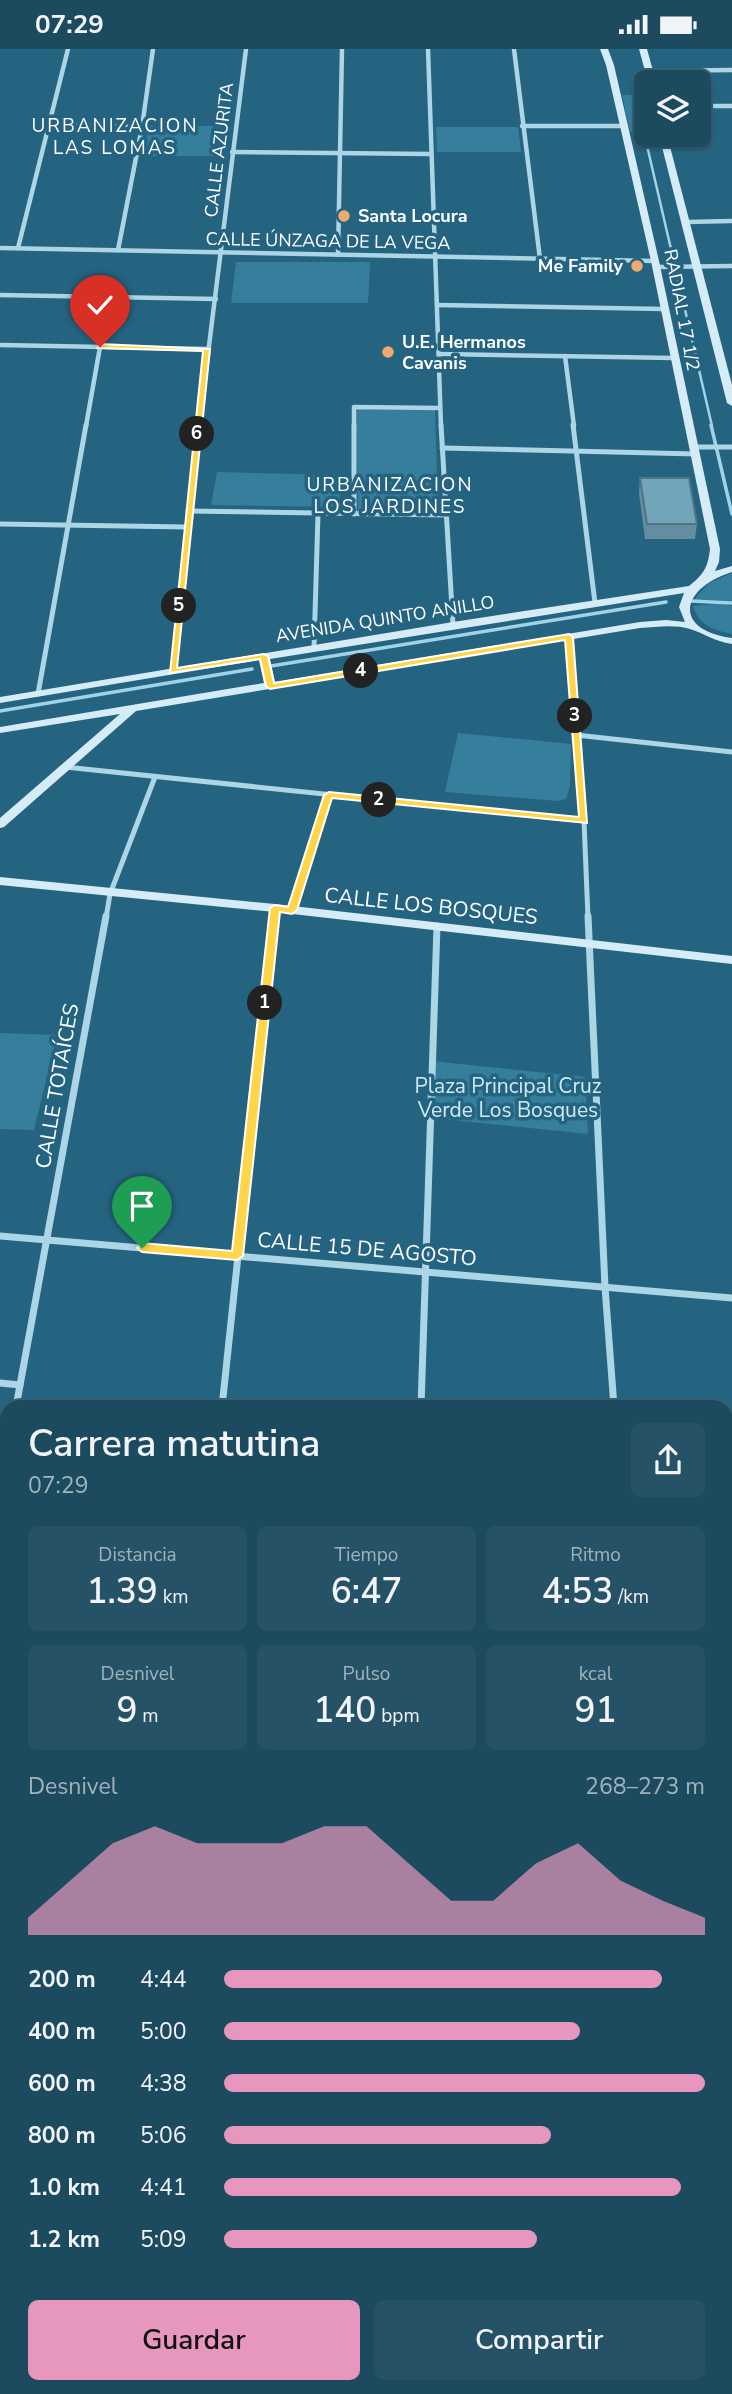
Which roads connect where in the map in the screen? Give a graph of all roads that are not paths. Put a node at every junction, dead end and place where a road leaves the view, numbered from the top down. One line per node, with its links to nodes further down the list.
1 (68, 49): 14 (street)
2 (153, 49): 17 (street)
3 (246, 49): 19 (street, CALLE AZURITA)
4 (342, 49): 20 (street)
5 (428, 49): 21 (street)
6 (514, 49): 15 (street)
7 (604, 49): 16 (main road, RADIAL 17 1/2)
8 (643, 49): 9 (main road)
9 (649, 70)
10 (711, 70): 11 (street)
11 (732, 70)
12 (711, 106): 13 (street)
13 (732, 106)
14 (51, 125): 17 (street); 25 (street)
15 (522, 126): 16 (street); 30 (street)
16 (624, 126): 31 (main road, RADIAL 17 1/2)
17 (142, 127): 26 (street)
18 (666, 147): 23 (main road, RADIAL 17 1/2)
19 (232, 152): 20 (street); 27 (street, CALLE AZURITA)
20 (340, 153): 21 (street); 28 (street)
21 (432, 154): 29 (street)
22 (732, 221): 23 (street)
23 (686, 222): 33 (main road, RADIAL 17 1/2)
24 (0, 248): 25 (street, CALLE ÚNZAGA DE LA VEGA)
25 (18, 248): 26 (street, CALLE ÚNZAGA DE LA VEGA)
26 (118, 250): 27 (street, CALLE ÚNZAGA DE LA VEGA)
27 (219, 253): 28 (street, CALLE ÚNZAGA DE LA VEGA); 35 (street, CALLE AZURITA)
28 (338, 255): 29 (street, CALLE ÚNZAGA DE LA VEGA)
29 (435, 258): 30 (street, CALLE ÚNZAGA DE LA VEGA); 36 (street)
30 (540, 259): 31 (street, CALLE ÚNZAGA DE LA VEGA)
31 (658, 265): 33 (street, CALLE ÚNZAGA DE LA VEGA); 37 (main road, RADIAL 17 1/2)
32 (732, 266): 33 (street, CALLE ÚNZAGA DE LA VEGA)
33 (695, 267): 44 (main road, RADIAL 17 1/2)
34 (0, 295): 35 (street)
35 (216, 299): 40 (street, CALLE AZURITA)
36 (437, 305): 37 (street); 41 (street)
37 (664, 309): 43 (main road, RADIAL 17 1/2)
38 (0, 345): 39 (street)
39 (100, 347): 40 (street); 55 (street)
40 (207, 349): 50 (street, CALLE AZURITA)
41 (440, 354): 42 (street); 45 (street)
42 (565, 356): 43 (street); 49 (street)
43 (673, 358): 48 (main road, RADIAL 17 1/2)
44 (732, 403)
45 (440, 408): 47 (street); 52 (street)
46 (732, 447): 48 (street)
47 (442, 448): 49 (street); 53 (street)
48 (695, 450): 49 (street); 58 (main road, RADIAL 17 1/2)
49 (576, 451): 60 (street)
50 (188, 511): 51 (street); 56 (street, CALLE AZURITA)
51 (318, 514): 52 (street); 65 (street)
52 (354, 514): 53 (street)
53 (446, 515): 61 (street)
54 (0, 524): 55 (street)
55 (66, 524): 56 (street); 70 (street)
56 (186, 527): 68 (street, CALLE AZURITA)
57 (732, 569): 58 (main road)
58 (707, 578): 59 (main road)
59 (694, 589): 60 (main road, AVENIDA QUINTO ANILLO); 62 (main road)
60 (595, 603): 61 (main road, AVENIDA QUINTO ANILLO)
61 (453, 625): 65 (main road, AVENIDA QUINTO ANILLO)
62 (695, 626): 63 (main road); 64 (main road)
63 (569, 637): 69 (main road); 74 (street)
64 (728, 641): 66 (main road)
65 (314, 648): 67 (main road, AVENIDA QUINTO ANILLO)
66 (732, 650)
67 (264, 656): 68 (main road, AVENIDA QUINTO ANILLO); 69 (main road)
68 (173, 671): 70 (main road, AVENIDA QUINTO ANILLO)
69 (270, 686): 72 (main road)
70 (38, 694): 71 (main road, AVENIDA QUINTO ANILLO)
71 (0, 700)
72 (132, 709): 73 (main road); 76 (main road)
73 (0, 730)
74 (576, 735): 75 (street); 79 (street)
75 (732, 752)
76 (65, 767): 77 (street); 80 (main road)
77 (155, 777): 78 (street); 82 (street, CALLE TOTAÍCES)
78 (329, 795): 79 (street); 84 (street)
79 (584, 821): 86 (street)
80 (0, 824)
81 (0, 881): 82 (main road, CALLE LOS BOSQUES)
82 (110, 894): 83 (main road, CALLE LOS BOSQUES); 89 (street, CALLE TOTAÍCES)
83 (275, 908): 84 (main road, CALLE LOS BOSQUES); 90 (street)
84 (292, 910): 85 (main road, CALLE LOS BOSQUES)
85 (437, 926): 86 (main road, CALLE LOS BOSQUES); 91 (street)
86 (589, 943): 87 (main road, CALLE LOS BOSQUES); 92 (street)
87 (732, 960)
88 (0, 1235): 89 (street, CALLE 15 DE AGOSTO)
89 (48, 1240): 90 (street, CALLE 15 DE AGOSTO); 95 (street, CALLE TOTAÍCES)
90 (237, 1256): 91 (street, CALLE 15 DE AGOSTO); 97 (street)
91 (427, 1272): 92 (street, CALLE 15 DE AGOSTO); 98 (street)
92 (606, 1287): 93 (street, CALLE 15 DE AGOSTO); 99 (street)
93 (732, 1298)
94 (0, 1383): 95 (street)
95 (20, 1385): 96 (street, CALLE TOTAÍCES)
96 (17, 1400)
97 (223, 1400)
98 (421, 1400)
99 (614, 1400)

